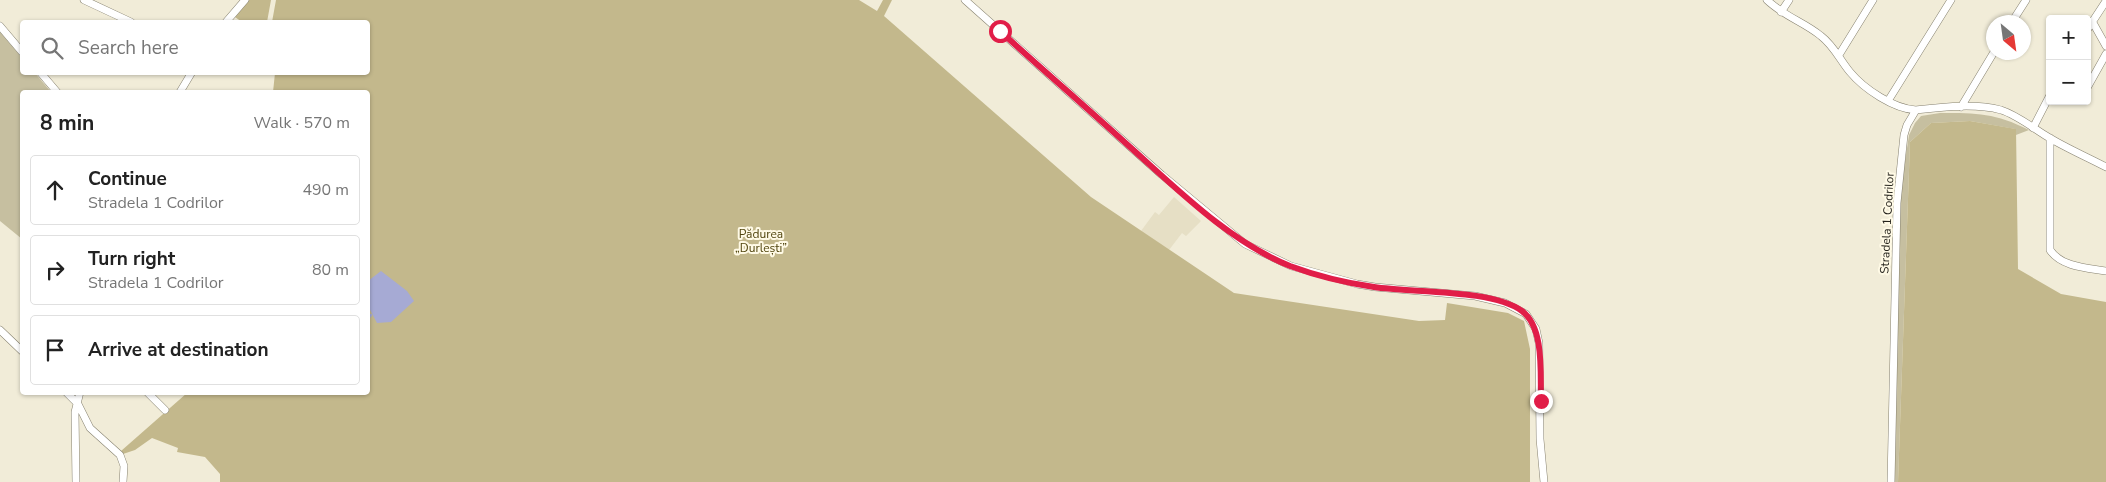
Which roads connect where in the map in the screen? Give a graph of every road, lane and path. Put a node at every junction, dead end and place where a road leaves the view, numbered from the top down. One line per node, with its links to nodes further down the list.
1 (84, 0): 12 (street)
2 (245, 0): 13 (street)
3 (965, 0): 43 (street)
4 (1767, 0): 10 (street)
5 (1789, 0): 10 (street)
6 (1873, 0): 18 (street)
7 (1951, 0): 26 (street)
8 (2026, 0): 11 (street)
9 (2106, 1): 14 (street)
10 (1781, 12): 18 (street)
11 (2016, 15)
12 (127, 20)
13 (228, 20)
14 (2092, 22): 16 (street)
15 (0, 26): 17 (street)
16 (2106, 46)
17 (20, 50)
18 (1839, 54): 26 (street)
19 (2106, 54): 23 (street)
20 (1989, 60): 28 (street)
21 (43, 75): 24 (street)
22 (190, 75): 25 (street)
23 (2091, 81)
24 (55, 90)
25 (181, 90)
26 (1888, 101): 29 (street)
27 (2046, 103): 30 (street)
28 (1961, 107): 29 (street); 30 (street)
29 (1916, 110): 44 (street, Stradela 1 Codrilor)
30 (2033, 128): 31 (street)
31 (2050, 138): 32 (street); 33 (street)
32 (2106, 167)
33 (2106, 271)
34 (0, 330): 35 (street)
35 (20, 349)
36 (69, 395): 39 (street)
37 (80, 395): 39 (street)
38 (150, 395): 40 (street)
39 (78, 404): 41 (street); 42 (street)
40 (165, 410)
41 (76, 482)
42 (123, 482)
43 (1544, 482)
44 (1891, 482)

